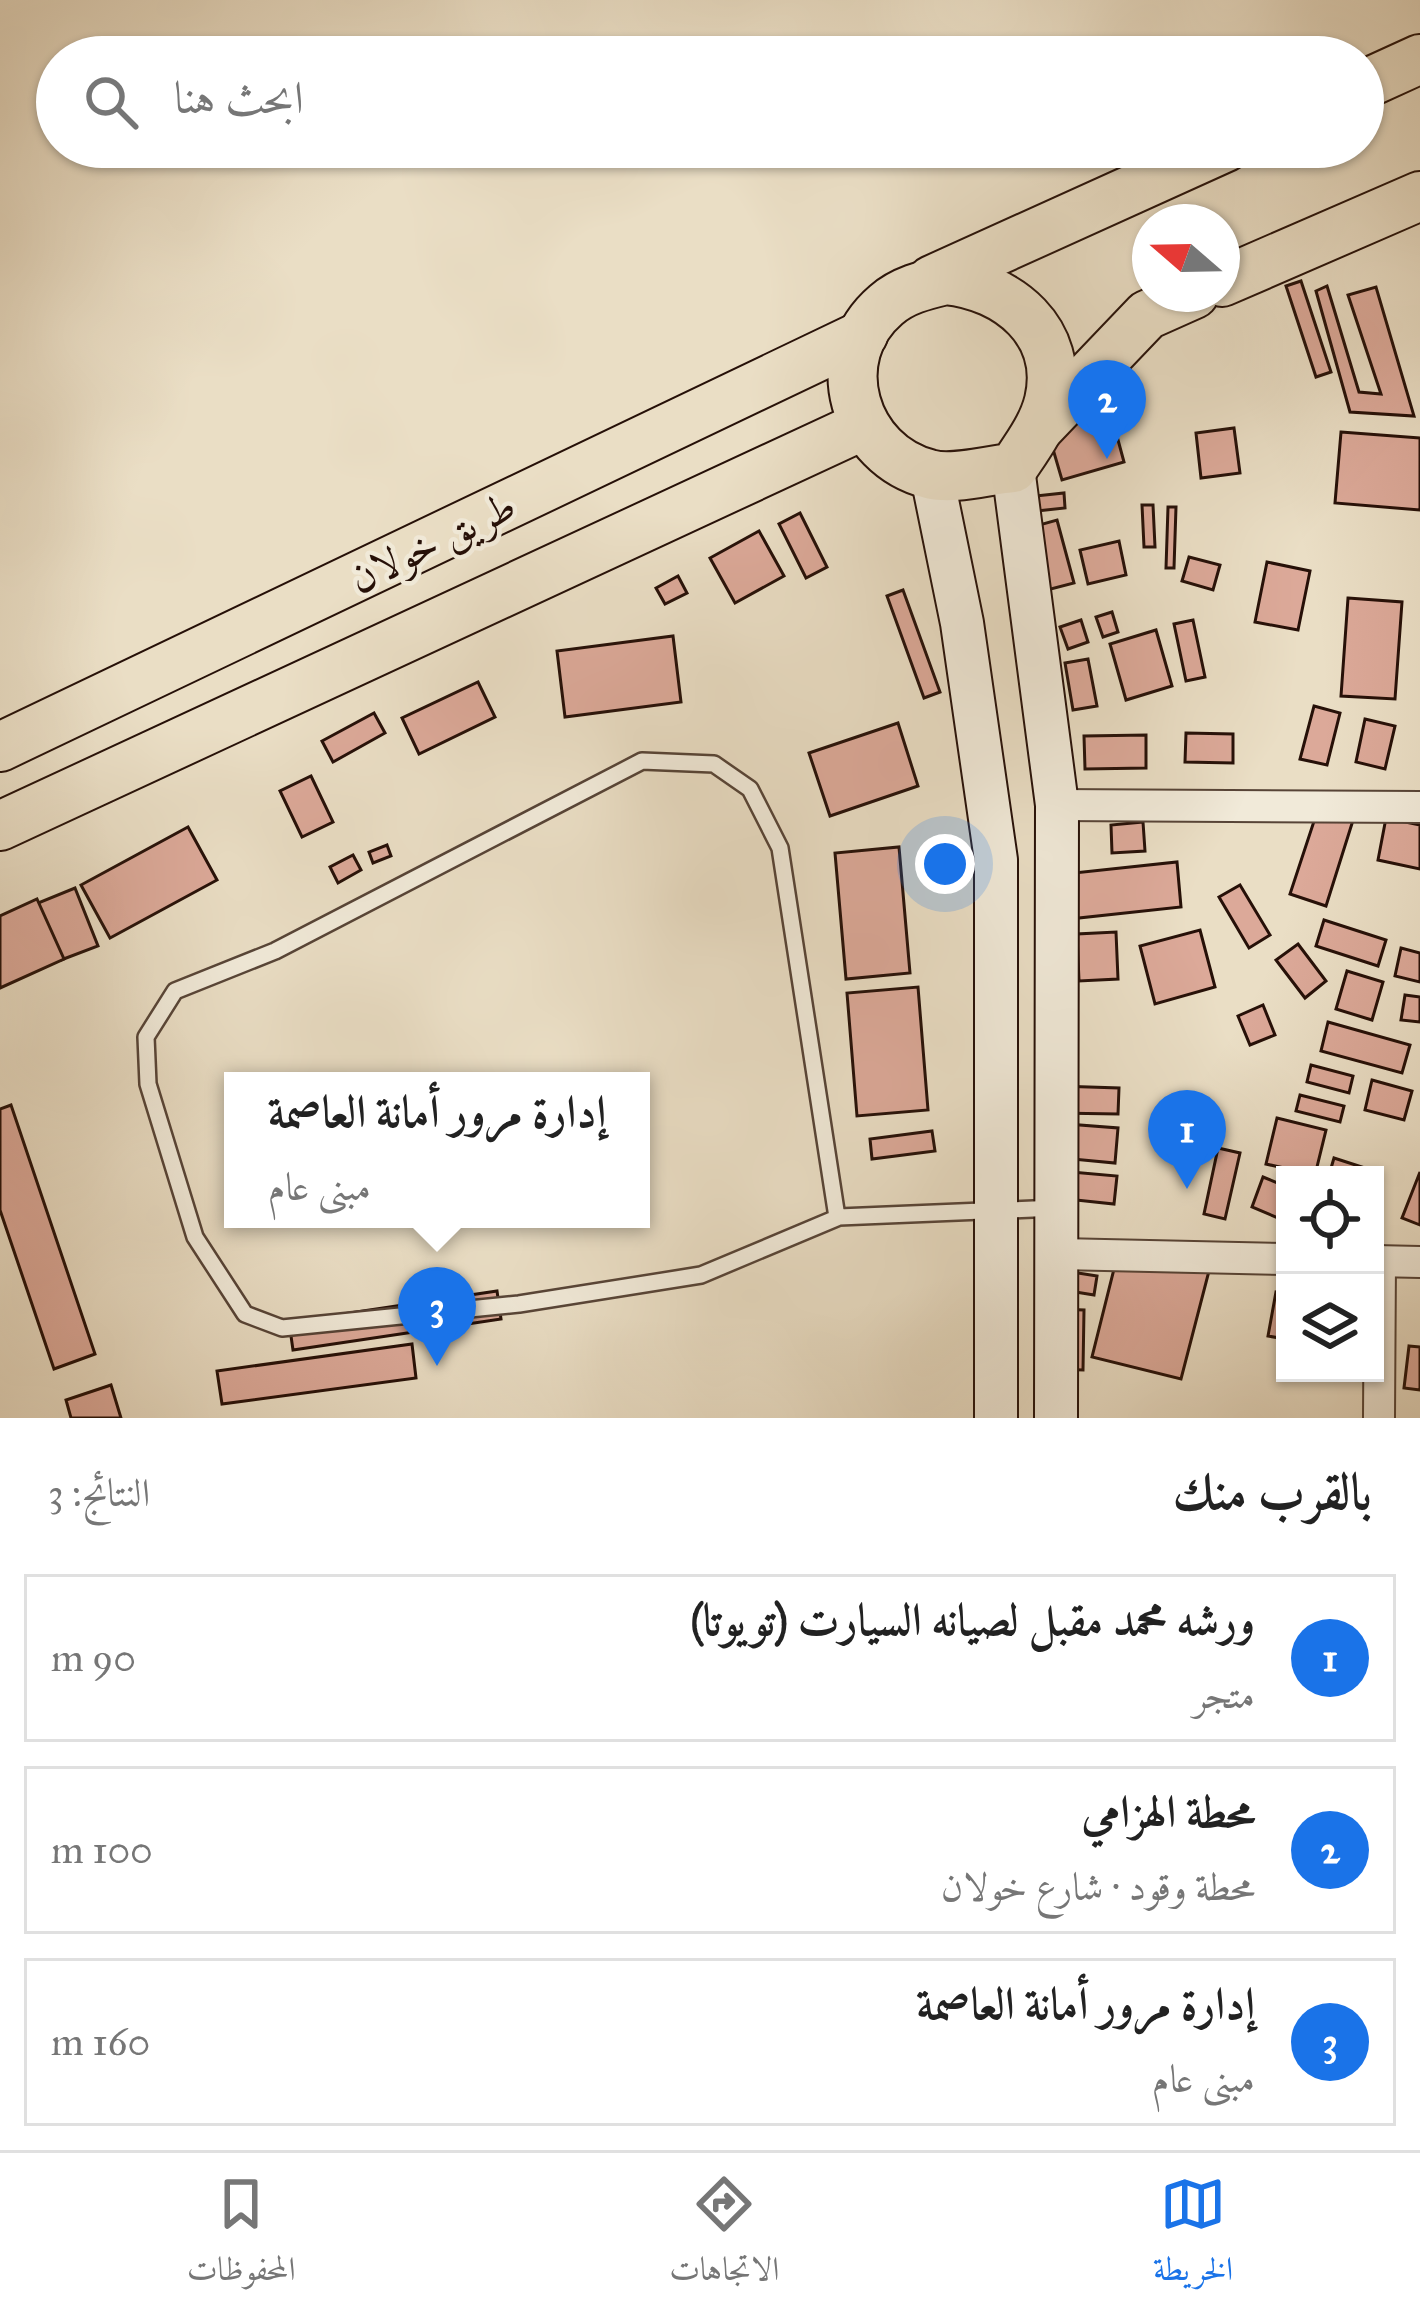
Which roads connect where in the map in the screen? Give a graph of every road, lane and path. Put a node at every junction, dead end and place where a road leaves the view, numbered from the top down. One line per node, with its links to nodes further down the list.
1 (1420, 59): 2 (main road)
2 (1384, 75)
3 (1180, 168): 6 (main road)
4 (1420, 196): 5 (main road)
5 (1240, 274)
6 (917, 287): 8 (main road); 10 (main road)
7 (1154, 312): 10 (main road)
8 (863, 334): 9 (main road); 13 (main road, طريق خولان)
9 (862, 426): 12 (main road); 16 (main road, طريق خولان)
10 (1040, 428): 11 (main road)
11 (1012, 468): 12 (main road); 14 (street)
12 (932, 476): 18 (street)
13 (0, 747)
14 (1057, 805): 15 (street); 17 (street)
15 (1420, 807)
16 (0, 826)
17 (1059, 1208): 18 (lane); 20 (street)
18 (996, 1214): 19 (lane); 25 (street)
19 (837, 1217): 19 (lane)
20 (1060, 1255): 21 (street); 26 (street)
21 (1276, 1259)
22 (1384, 1261): 23 (street)
23 (1420, 1262)
24 (1377, 1274): 27 (street)
25 (995, 1418)
26 (1056, 1418)
27 (1379, 1418)

